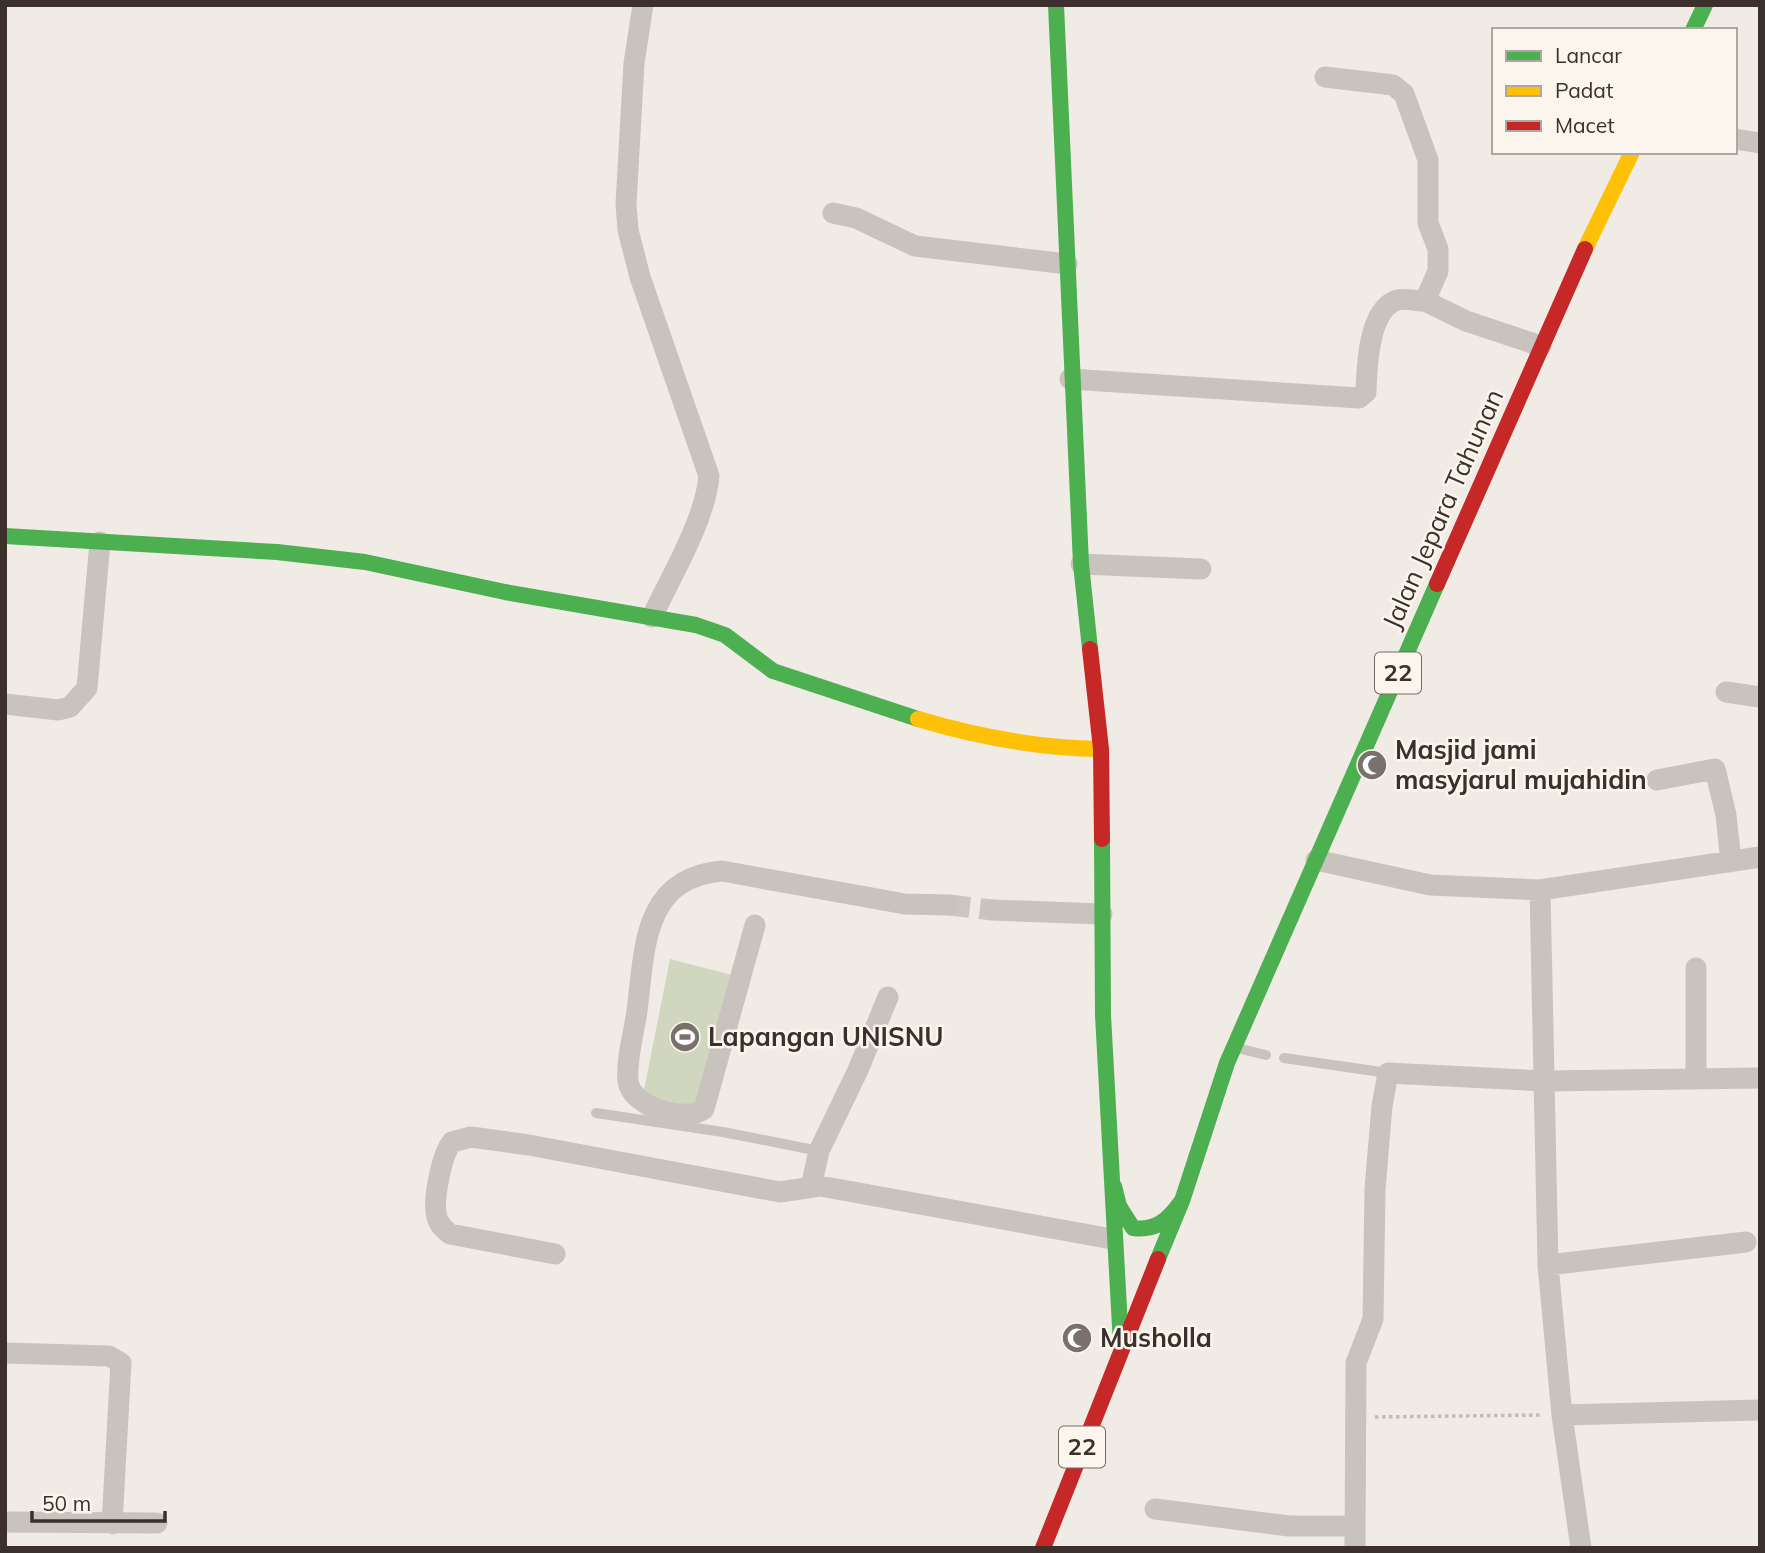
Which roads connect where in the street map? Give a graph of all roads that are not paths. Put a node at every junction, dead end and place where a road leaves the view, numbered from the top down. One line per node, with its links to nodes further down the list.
1 (643, 5): 18 (street)
2 (1056, 5): 10 (main road)
3 (1705, 5): 4 (main road)
4 (1694, 28)
5 (1325, 76): 11 (street)
6 (1737, 139): 7 (street)
7 (1760, 144)
8 (1631, 154): 12 (main road, Jalan Jepara Tahunan / 22)
9 (833, 214): 10 (street)
10 (1066, 264): 13 (main road)
11 (1425, 301): 12 (street); 13 (street)
12 (1541, 346): 25 (main road, Jalan Jepara Tahunan / 22)
13 (1070, 379): 16 (main road)
14 (5, 536): 15 (main road)
15 (100, 542): 18 (main road); 21 (street)
16 (1081, 564): 17 (street); 22 (main road)
17 (1201, 569)
18 (652, 617): 22 (main road)
19 (1726, 692): 20 (street)
20 (1760, 697)
21 (5, 704)
22 (1101, 749): 30 (main road)
23 (1657, 780): 26 (street)
24 (1760, 858): 26 (street)
25 (1316, 860): 27 (street); 34 (main road, Jalan Jepara Tahunan / 22)
26 (1731, 862): 27 (street)
27 (1540, 890): 40 (street)
28 (950, 905): 31 (street)
29 (992, 910): 30 (street)
30 (1102, 914): 44 (main road)
31 (755, 925)
32 (1696, 968): 38 (street)
33 (888, 997): 42 (street)
34 (1234, 1047): 35 (lane); 45 (main road, Jalan Jepara Tahunan / 22)
35 (1266, 1055)
36 (1283, 1058): 37 (lane)
37 (1388, 1073): 40 (street); 58 (street)
38 (1696, 1077): 39 (street); 40 (street)
39 (1760, 1078)
40 (1545, 1081): 49 (street)
41 (596, 1113): 42 (lane)
42 (819, 1151): 43 (street)
43 (811, 1186): 46 (street); 48 (street)
44 (1114, 1186): 45 (main road); 46 (main road)
45 (1182, 1200): 50 (main road, 22)
46 (1112, 1239): 50 (main road)
47 (1746, 1242): 49 (street)
48 (555, 1254)
49 (1548, 1265): 53 (street)
50 (1121, 1346): 59 (main road, 22)
51 (5, 1353): 57 (street)
52 (1760, 1410): 53 (street)
53 (1562, 1415): 61 (street)
54 (1155, 1510): 58 (street)
55 (5, 1522): 57 (street)
56 (157, 1523): 57 (street)
57 (112, 1524)
58 (1355, 1526): 60 (street)
59 (1043, 1548)
60 (1355, 1548)
61 (1581, 1548)

